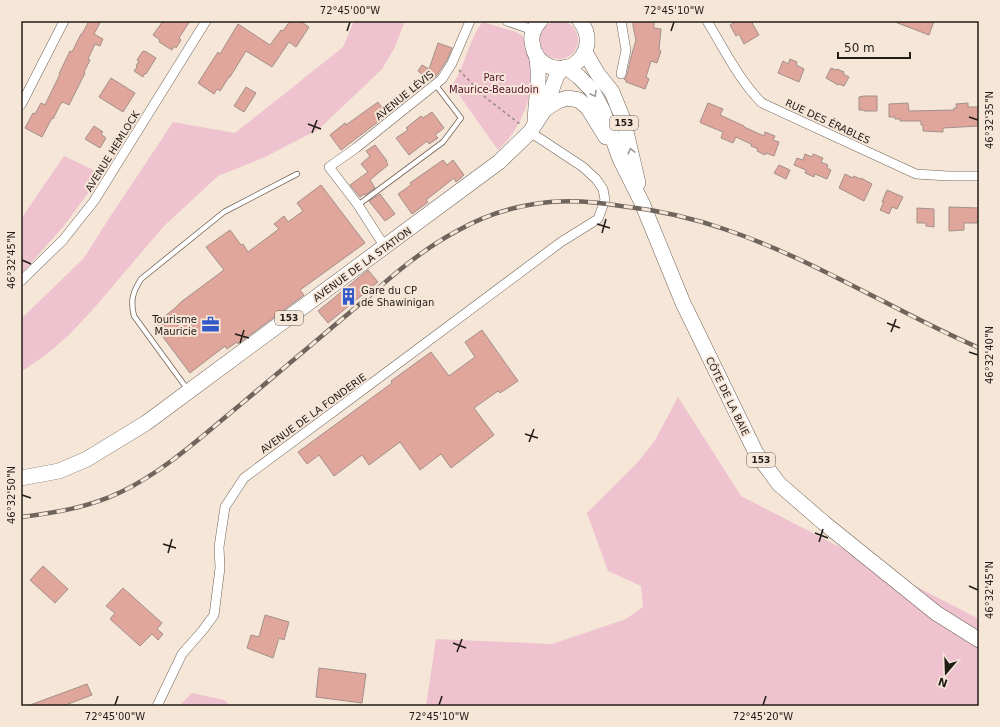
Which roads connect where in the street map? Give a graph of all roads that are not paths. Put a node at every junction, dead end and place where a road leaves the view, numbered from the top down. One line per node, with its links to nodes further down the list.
1 (63, 21): 14 (street)
2 (206, 21): 23 (street, AVENUE HEMLOCK)
3 (470, 21): 13 (street, AVENUE LÉVIS)
4 (507, 21): 8 (street)
5 (621, 21): 12 (street)
6 (707, 21): 19 (street, RUE DES ÉRABLES)
7 (582, 22): 9 (main road)
8 (537, 26): 10 (main road)
9 (585, 52): 11 (main road, 153); 20 (main road, 153, one-way to 9)
10 (536, 54): 11 (main road, 153); 16 (main road)
11 (564, 68): 15 (main road, AVENUE DE LA STATION / 153); 17 (main road, 153, one-way to 17)
12 (621, 74)
13 (435, 84): 21 (lane); 21 (street, AVENUE LÉVIS)
14 (21, 105)
15 (545, 109): 16 (main road, AVENUE DE LA STATION / 153); 17 (main road)
16 (533, 127): 22 (main road, AVENUE DE LA STATION / 153); 27 (street, AVENUE DE LA FONDERIE)
17 (620, 159): 20 (main road, 153)
18 (297, 174): 24 (lane)
19 (979, 176)
20 (642, 203): 26 (main road, CÔTE DE LA BAIE / 153)
21 (358, 205): 22 (street)
22 (385, 247): 24 (main road, AVENUE DE LA STATION / 153)
23 (21, 281)
24 (189, 391): 25 (main road, AVENUE DE LA STATION / 153)
25 (21, 478)
26 (979, 640)
27 (157, 706)

